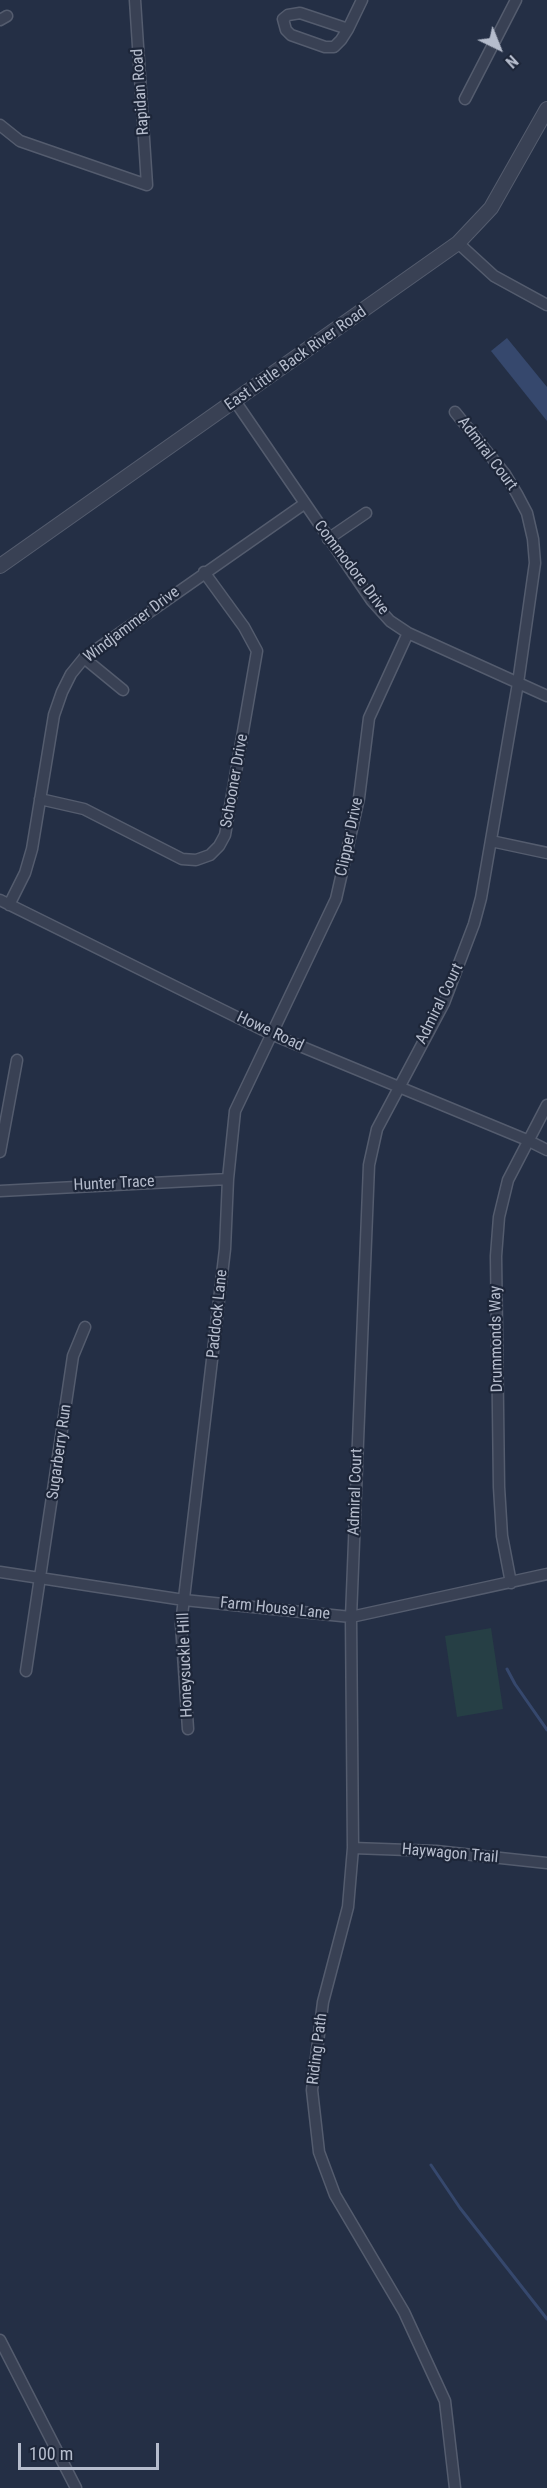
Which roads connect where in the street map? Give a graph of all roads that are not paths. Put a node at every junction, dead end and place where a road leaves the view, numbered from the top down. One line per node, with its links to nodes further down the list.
1 (135, 0): 7 (street, Rapidan Road)
2 (362, 0): 4 (street)
3 (516, 0): 5 (street)
4 (348, 29): 4 (street)
5 (465, 99)
6 (547, 110): 8 (street, East Little Back River Road)
7 (0, 125)
8 (458, 243): 9 (street); 10 (street, East Little Back River Road)
9 (547, 305)
10 (235, 401): 12 (street, Commodore Drive); 15 (street, East Little Back River Road)
11 (455, 412): 19 (street, Admiral Court)
12 (303, 504): 14 (street, Commodore Drive); 16 (street, Windjammer Drive)
13 (366, 513): 14 (street)
14 (328, 539): 17 (street, Commodore Drive)
15 (0, 566)
16 (204, 572): 18 (street, Windjammer Drive); 22 (street, Schooner Drive)
17 (408, 633): 19 (street, Commodore Drive); 26 (street, Clipper Drive)
18 (84, 658): 20 (street); 22 (street, Windjammer Drive)
19 (518, 683): 21 (street, Commodore Drive); 23 (street, Admiral Court)
20 (123, 690)
21 (547, 696)
22 (40, 799): 25 (street, Windjammer Drive)
23 (491, 841): 24 (street); 28 (street, Admiral Court)
24 (547, 853)
25 (5, 902): 26 (street, Howe Road)
26 (271, 1034): 28 (street, Howe Road); 33 (street, Paddock Lane)
27 (17, 1060): 32 (street)
28 (398, 1088): 30 (street, Howe Road); 41 (street, Admiral Court)
29 (547, 1105): 30 (street, Drummonds Way)
30 (527, 1140): 31 (street, Howe Road); 39 (street, Drummonds Way)
31 (547, 1150)
32 (0, 1152)
33 (228, 1179): 34 (street, Hunter Trace); 40 (street, Paddock Lane)
34 (0, 1191)
35 (85, 1327): 38 (street, Sugarberry Run)
36 (0, 1572): 38 (street, Farm House Lane)
37 (547, 1574): 39 (street, Farm House Lane)
38 (42, 1579): 40 (street, Farm House Lane); 42 (street, Sugarberry Run)
39 (511, 1583): 41 (street, Farm House Lane)
40 (184, 1600): 41 (street, Farm House Lane); 43 (street, Honeysuckle Hill)
41 (351, 1617): 44 (street, Riding Path)
42 (26, 1671)
43 (188, 1729)
44 (353, 1848): 45 (street, Haywagon Trail); 48 (street, Riding Path)
45 (547, 1863)
46 (0, 2340): 47 (street)
47 (76, 2488)
48 (455, 2488)

